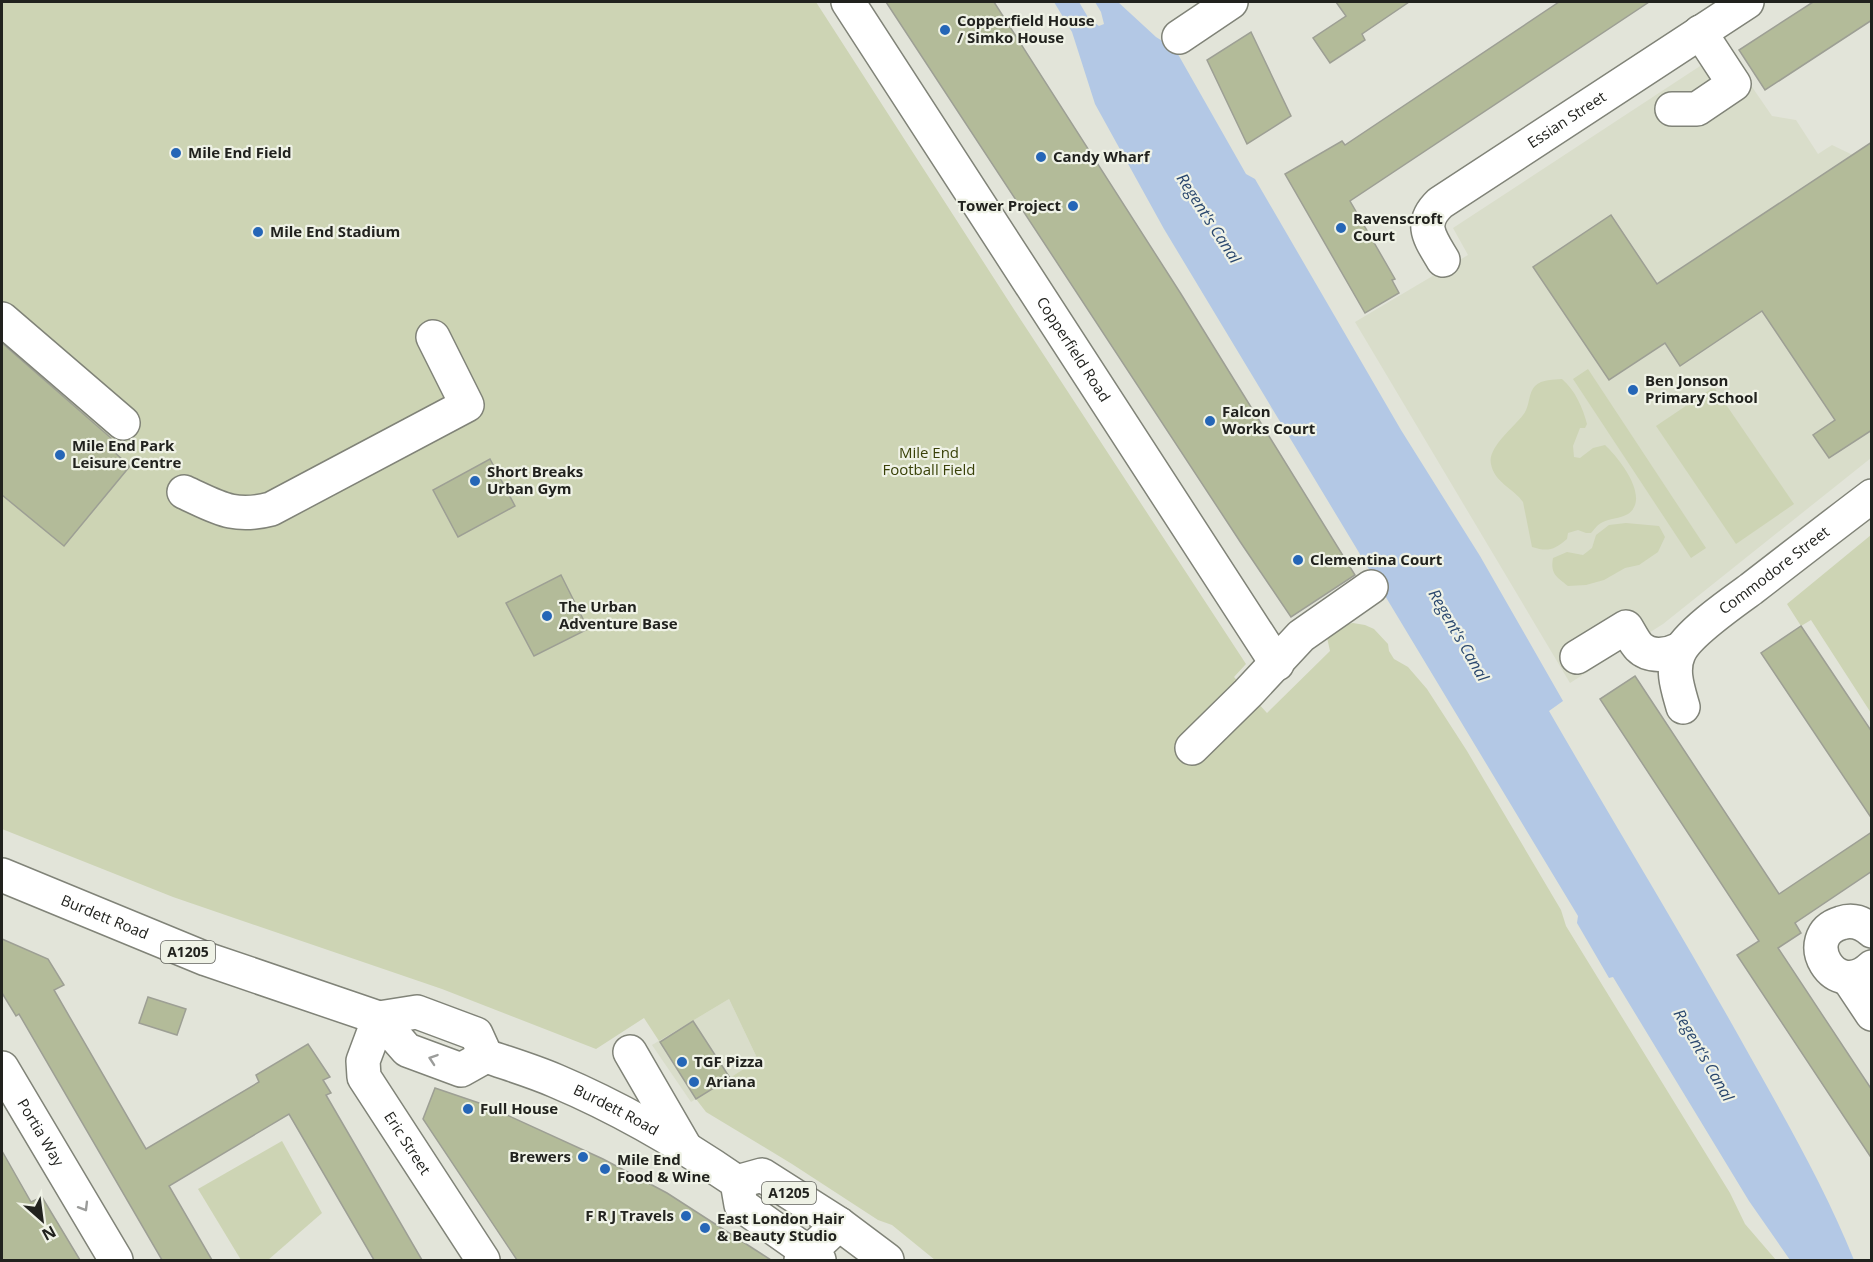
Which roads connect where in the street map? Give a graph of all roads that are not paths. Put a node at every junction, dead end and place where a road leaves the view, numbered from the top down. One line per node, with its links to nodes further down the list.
1 (848, 2): 16 (street, Copperfield Road)
2 (1231, 2): 5 (street)
3 (1747, 2): 4 (street, Essian Street)
4 (1700, 32): 6 (street); 7 (street, Essian Street)
5 (1179, 37)
6 (1672, 109)
7 (1443, 260)
8 (2, 319): 10 (street)
9 (433, 337): 11 (street)
10 (123, 423)
11 (184, 492)
12 (1872, 496): 14 (street, Commodore Street)
13 (1371, 587): 16 (street)
14 (1680, 650): 15 (street); 17 (street)
15 (1577, 657)
16 (1277, 664): 18 (street)
17 (1683, 706)
18 (1192, 748)
19 (2, 875): 23 (street, Burdett Road / A1205)
20 (1872, 931): 21 (street)
21 (1860, 972): 22 (street)
22 (1872, 1014)
23 (379, 1018): 26 (street, Burdett Road / A1205); 31 (street, Eric Street)
24 (630, 1052): 26 (street)
25 (7, 1076): 30 (street, Portia Way, one-way to 30)
26 (685, 1147): 27 (street, Burdett Road / A1205)
27 (737, 1182): 28 (street, A1205); 29 (street, A1205)
28 (839, 1224): 29 (street); 32 (street, A1205)
29 (810, 1258)
30 (116, 1260)
31 (483, 1260)
32 (887, 1260)

